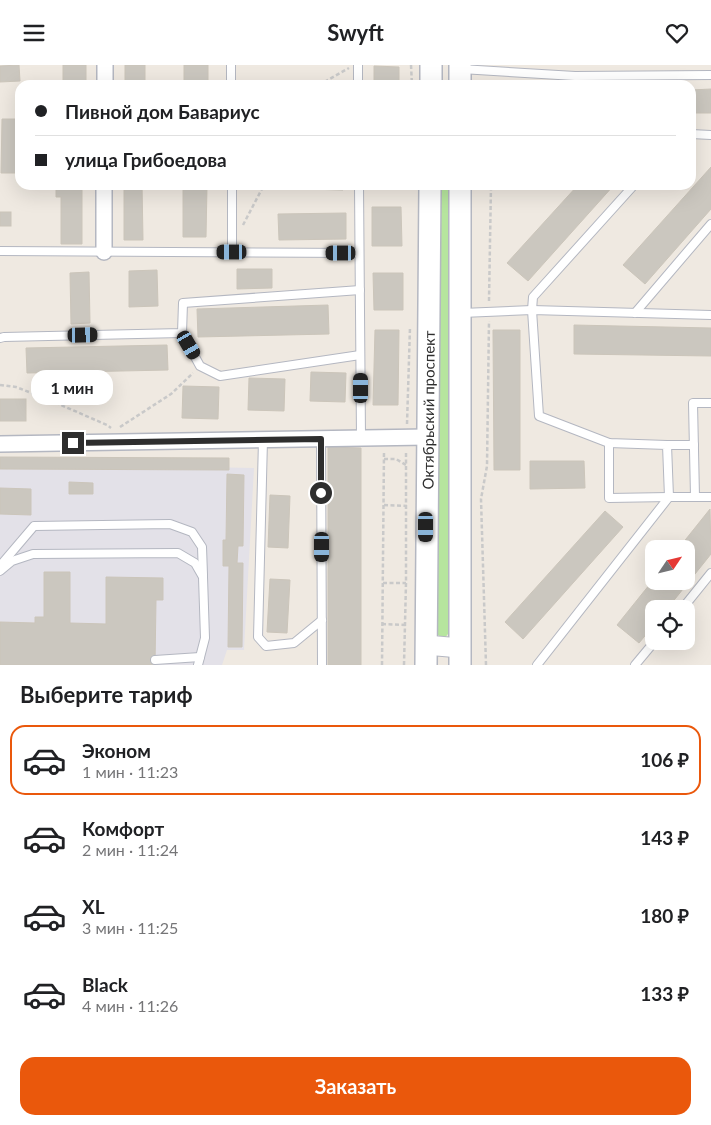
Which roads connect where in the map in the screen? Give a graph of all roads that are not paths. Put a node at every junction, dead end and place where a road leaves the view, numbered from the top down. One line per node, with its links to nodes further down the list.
1 (105, 65): 7 (street)
2 (231, 65): 8 (lane)
3 (356, 65): 9 (lane)
4 (431, 65): 10 (main road)
5 (460, 73): 11 (lane)
6 (711, 75): 12 (lane)
7 (105, 80)
8 (231, 80)
9 (358, 80)
10 (431, 80)
11 (561, 80)
12 (598, 80)
13 (696, 134): 14 (lane)
14 (711, 135)
15 (104, 190): 23 (street)
16 (232, 190): 24 (lane)
17 (359, 190): 25 (lane)
18 (430, 190): 35 (main road, Октябрьский проспект)
19 (460, 190): 28 (main road, Октябрьский проспект)
20 (629, 190): 27 (lane)
21 (711, 224): 29 (lane)
22 (0, 251): 23 (lane)
23 (104, 252): 24 (lane)
24 (232, 252): 25 (lane)
25 (359, 253): 26 (lane)
26 (360, 289): 31 (lane); 33 (lane)
27 (532, 310): 28 (lane); 29 (lane); 39 (lane)
28 (460, 313): 54 (main road, Октябрьский проспект)
29 (635, 313): 30 (lane)
30 (711, 315)
31 (182, 333): 32 (lane); 33 (lane)
32 (1, 337)
33 (360, 355): 36 (lane)
34 (711, 403): 42 (lane)
35 (417, 437): 36 (street); 53 (main road, Октябрьский проспект)
36 (361, 438): 38 (street)
37 (263, 439): 38 (street); 40 (street); 51 (lane)
38 (321, 439): 51 (lane)
39 (609, 443): 41 (lane); 43 (lane)
40 (0, 444)
41 (667, 445): 42 (lane); 43 (lane)
42 (694, 445): 44 (lane)
43 (669, 497): 44 (lane); 58 (lane)
44 (695, 497): 45 (lane)
45 (711, 497)
46 (0, 566): 49 (lane)
47 (0, 571): 49 (lane)
48 (711, 573): 50 (lane)
49 (203, 577): 56 (lane)
50 (689, 600)
51 (322, 620): 57 (lane)
52 (648, 650): 59 (lane)
53 (426, 655): 54 (street)
54 (460, 657)
55 (155, 660): 56 (lane)
56 (199, 661)
57 (322, 665)
58 (537, 665)
59 (636, 665)

